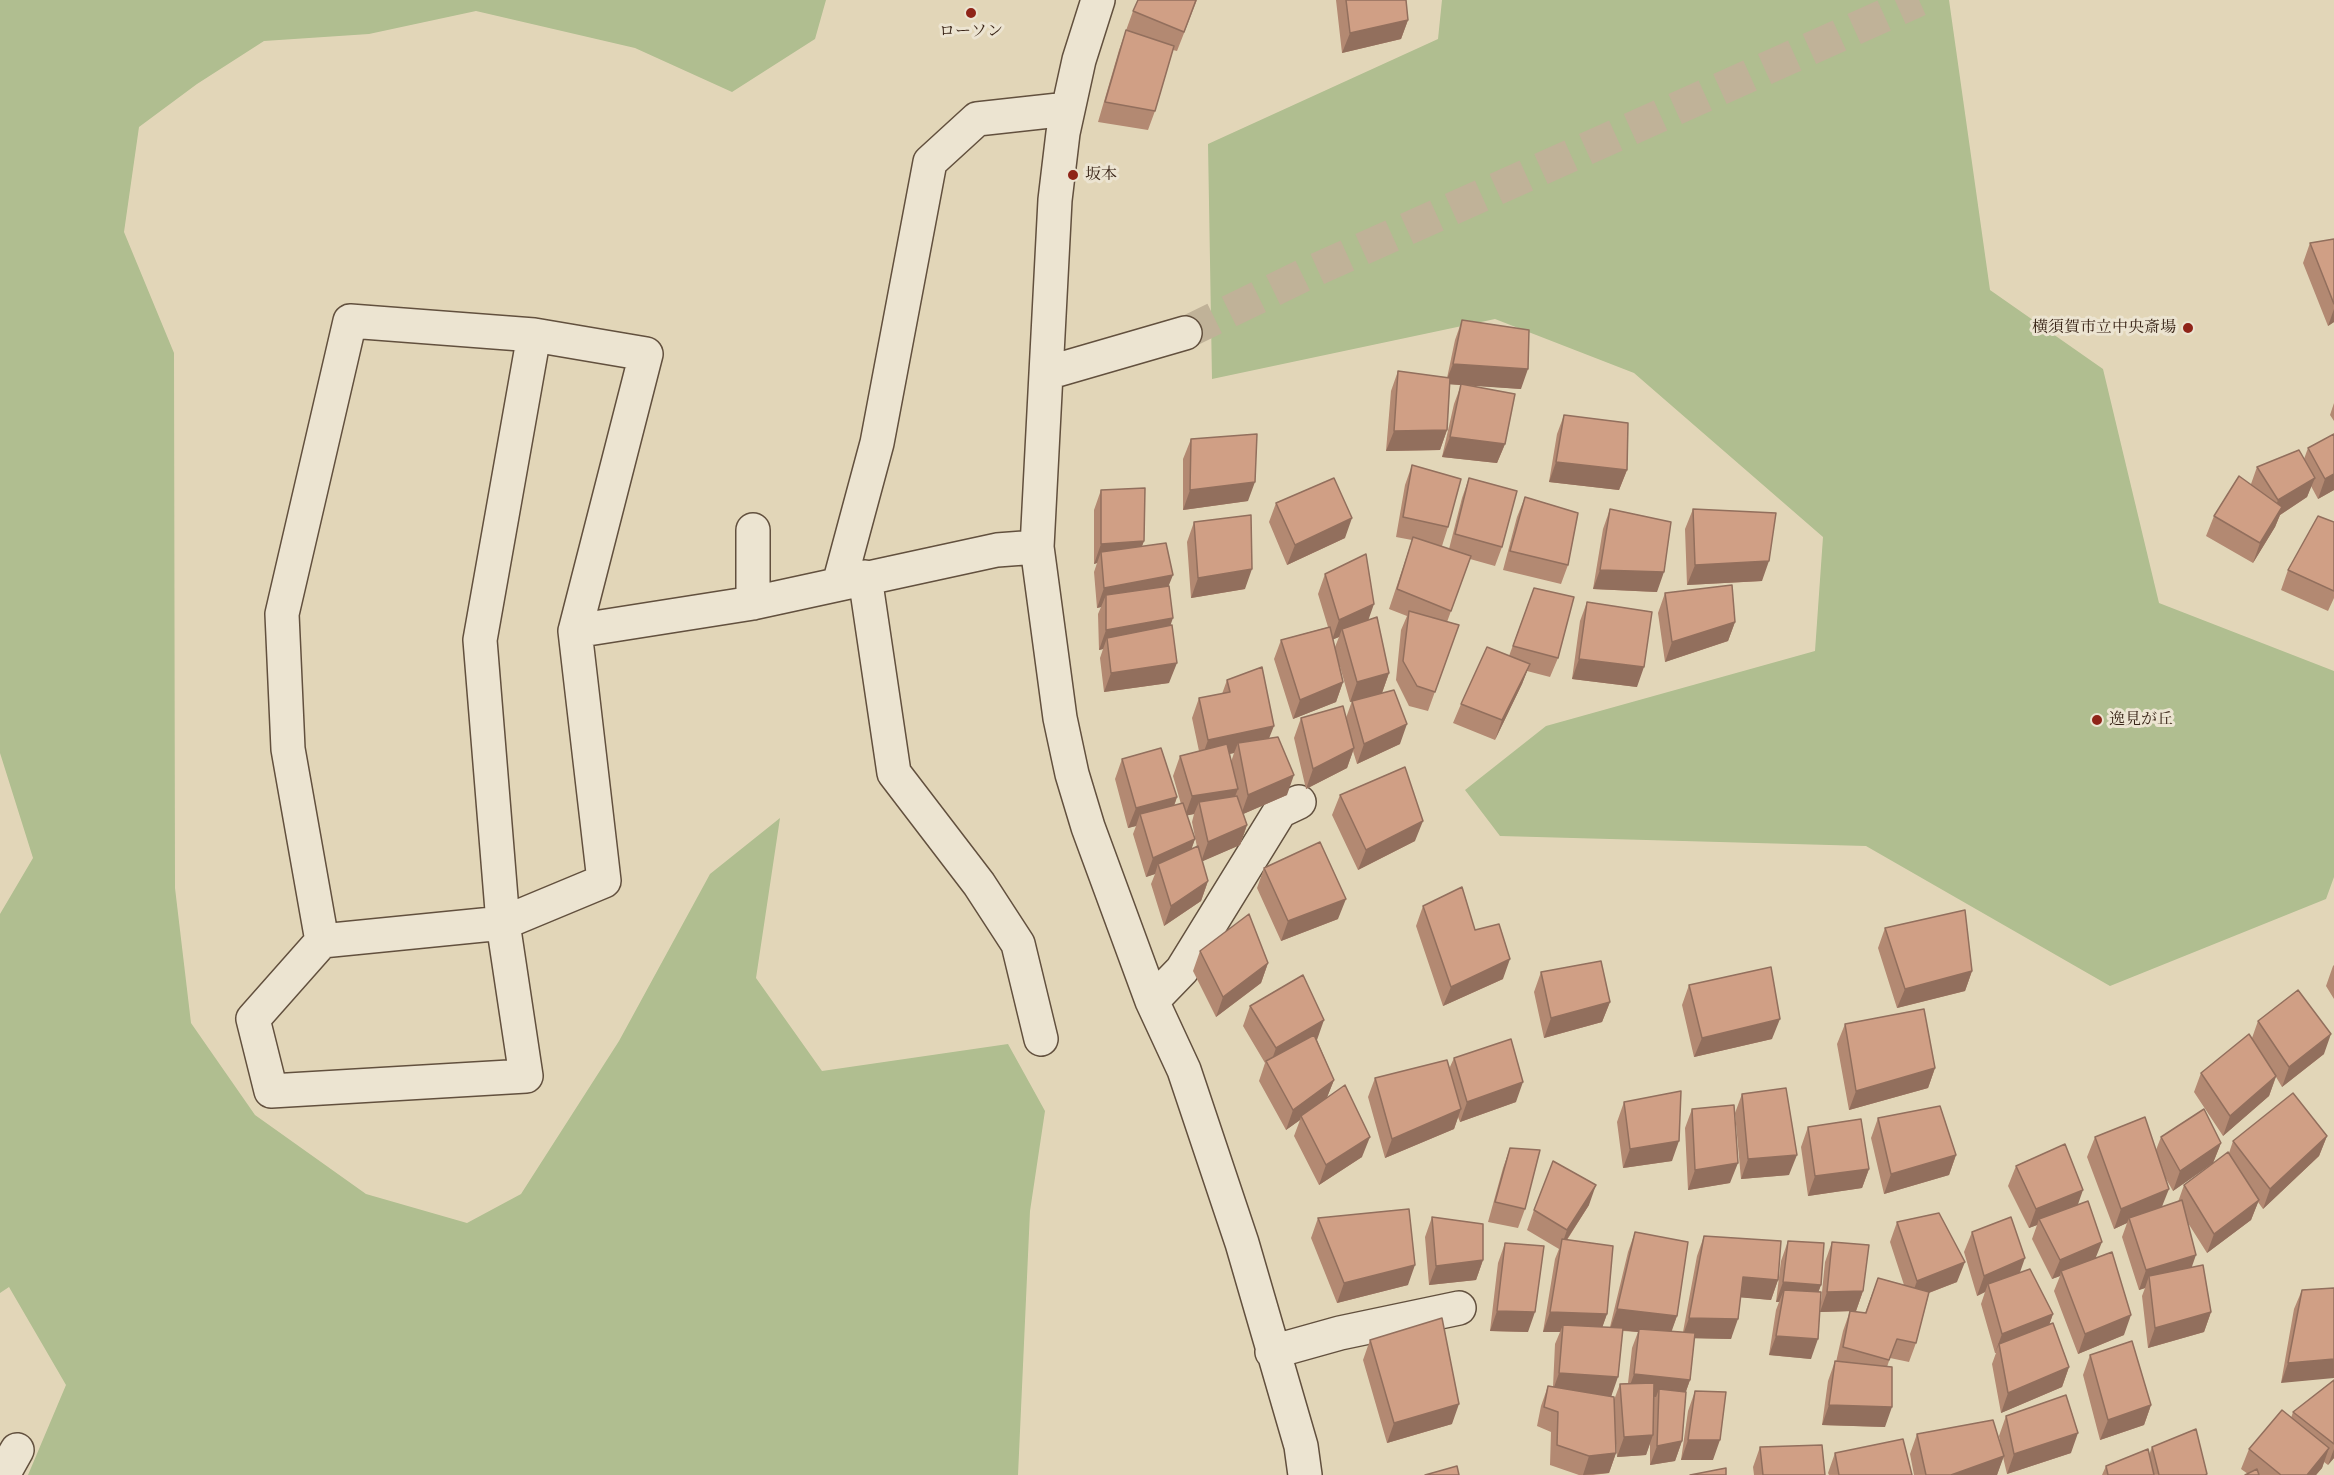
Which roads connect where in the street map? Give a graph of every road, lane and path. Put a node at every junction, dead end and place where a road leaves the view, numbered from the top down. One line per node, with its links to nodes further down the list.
1 (1098, 0): 2 (street)
2 (1068, 109): 5 (street); 8 (street)
3 (1185, 333): 5 (street)
4 (534, 335): 10 (street); 12 (street); 13 (street)
5 (1047, 373): 7 (street)
6 (753, 530): 9 (street)
7 (1036, 547): 8 (street); 14 (street)
8 (852, 581): 9 (street); 15 (street)
9 (753, 603): 10 (street)
10 (575, 631): 12 (street)
11 (1299, 802): 14 (street)
12 (503, 923): 13 (street); 13 (street)
13 (322, 942)
14 (1152, 1001): 17 (street)
15 (1041, 1039)
16 (1460, 1308): 17 (street)
17 (1272, 1352): 18 (street)
18 (1305, 1475)

